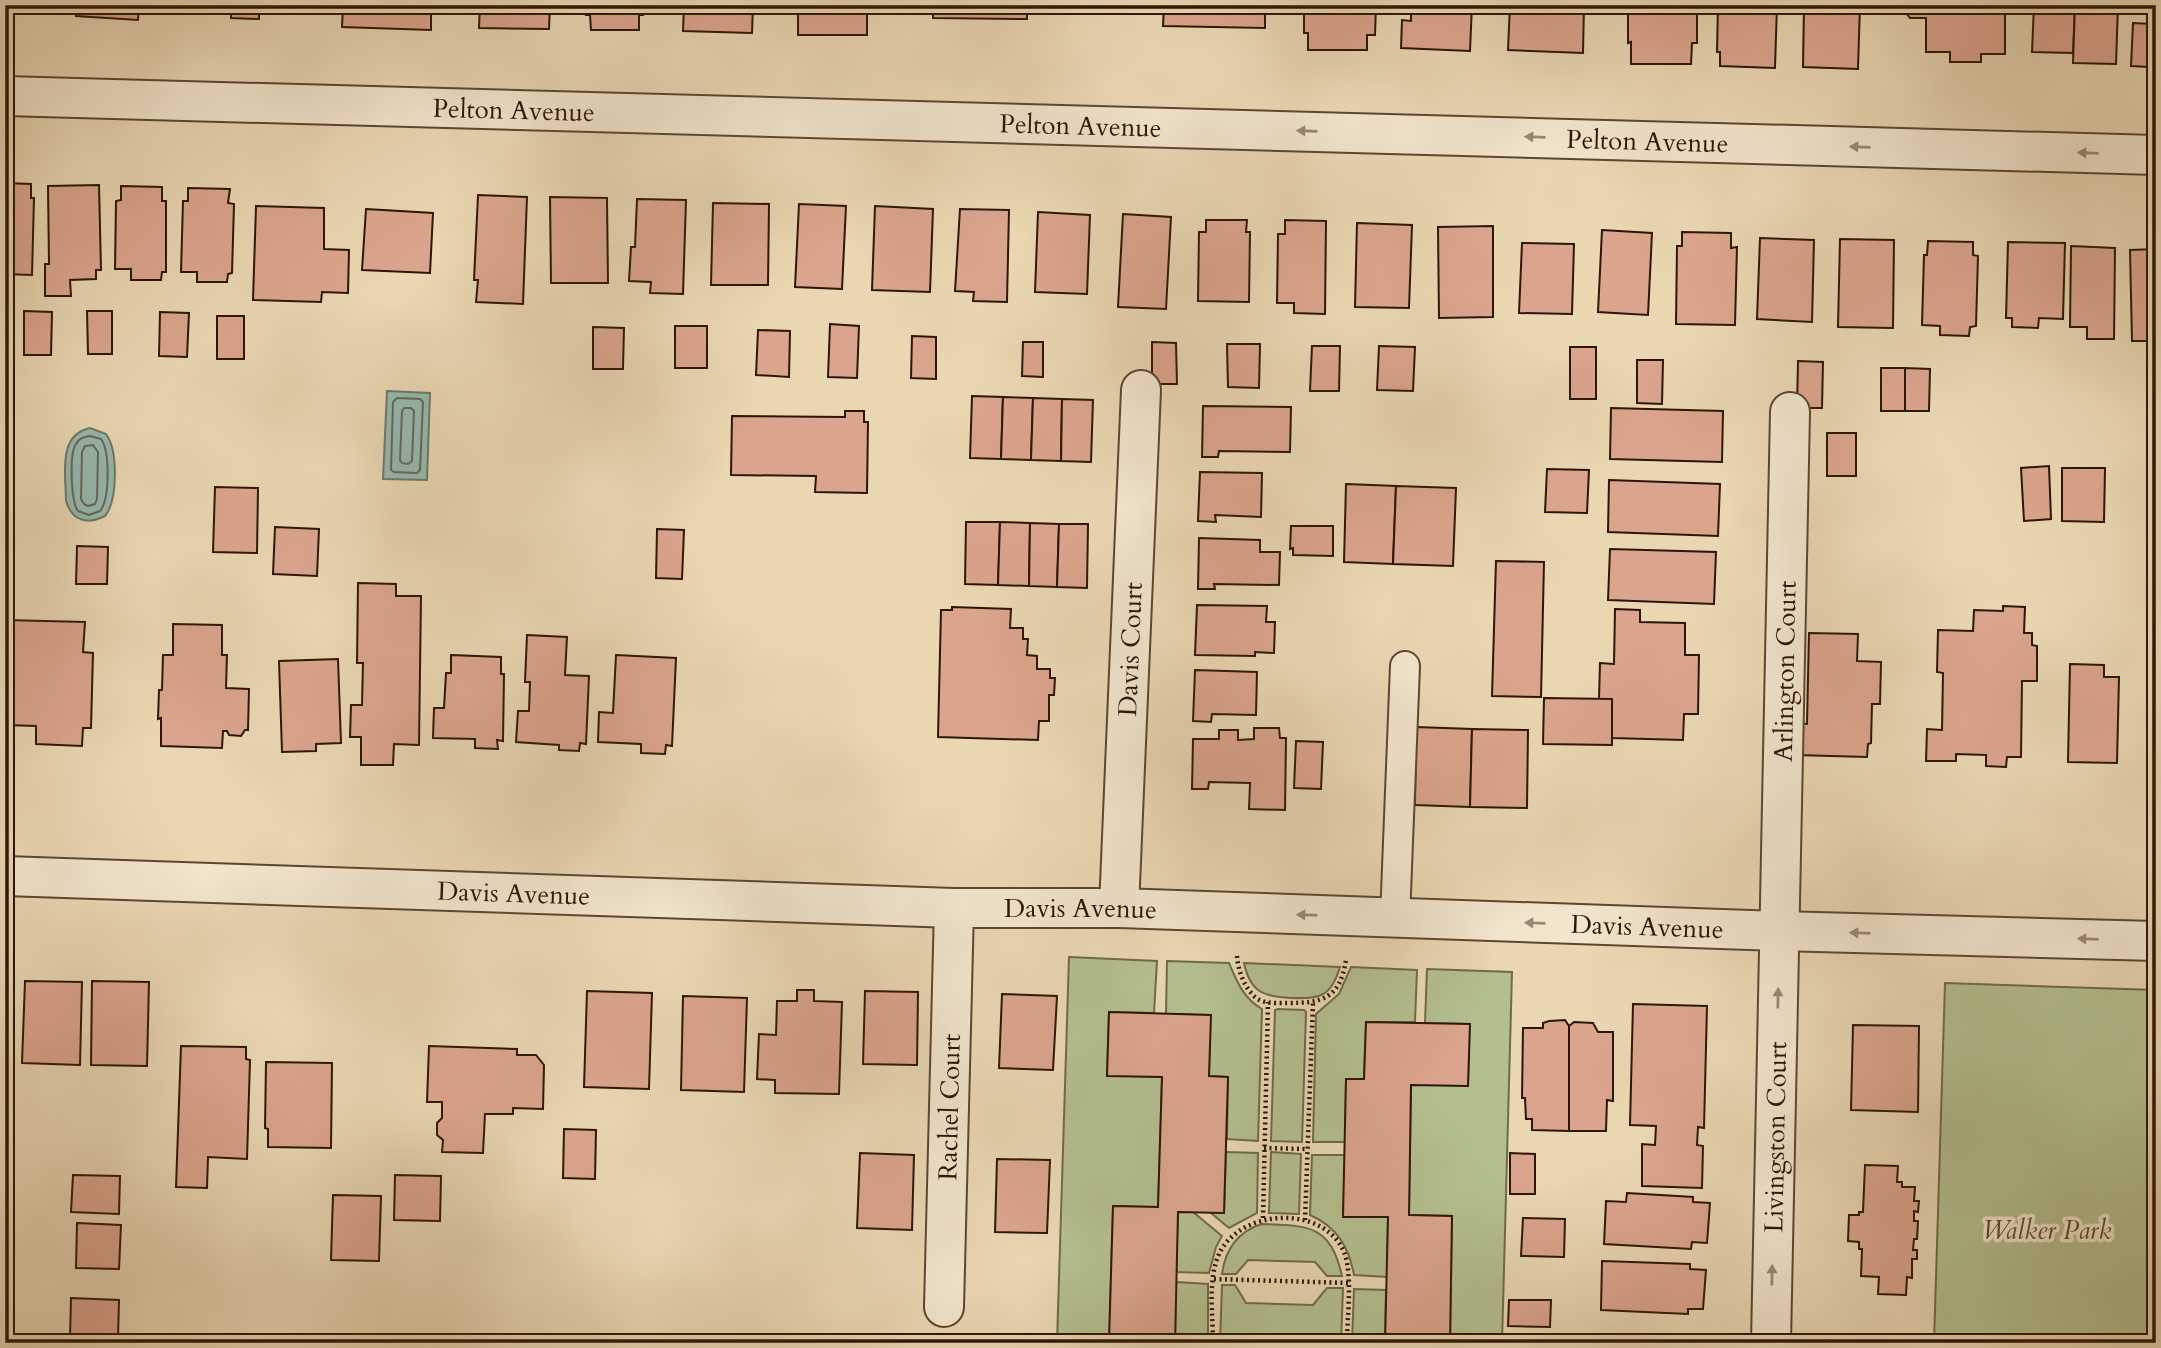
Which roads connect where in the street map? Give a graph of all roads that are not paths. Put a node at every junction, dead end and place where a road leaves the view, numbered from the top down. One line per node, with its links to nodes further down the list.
1 (5, 96): 2 (street, Pelton Avenue, one-way to 1)
2 (2156, 155)
3 (1141, 390): 8 (street, Davis Court)
4 (1790, 412): 10 (street, Arlington Court)
5 (1405, 666): 9 (lane)
6 (5, 876): 7 (street, Davis Avenue)
7 (954, 908): 8 (street, Davis Avenue); 12 (street, Rachel Court)
8 (1119, 908): 9 (street, Davis Avenue, one-way to 8)
9 (1395, 918): 10 (street, Davis Avenue, one-way to 9)
10 (1779, 931): 11 (street, Davis Avenue, one-way to 10); 13 (street, Livingston Court, one-way to 10)
11 (2156, 941)
12 (944, 1307)
13 (1771, 1343)

